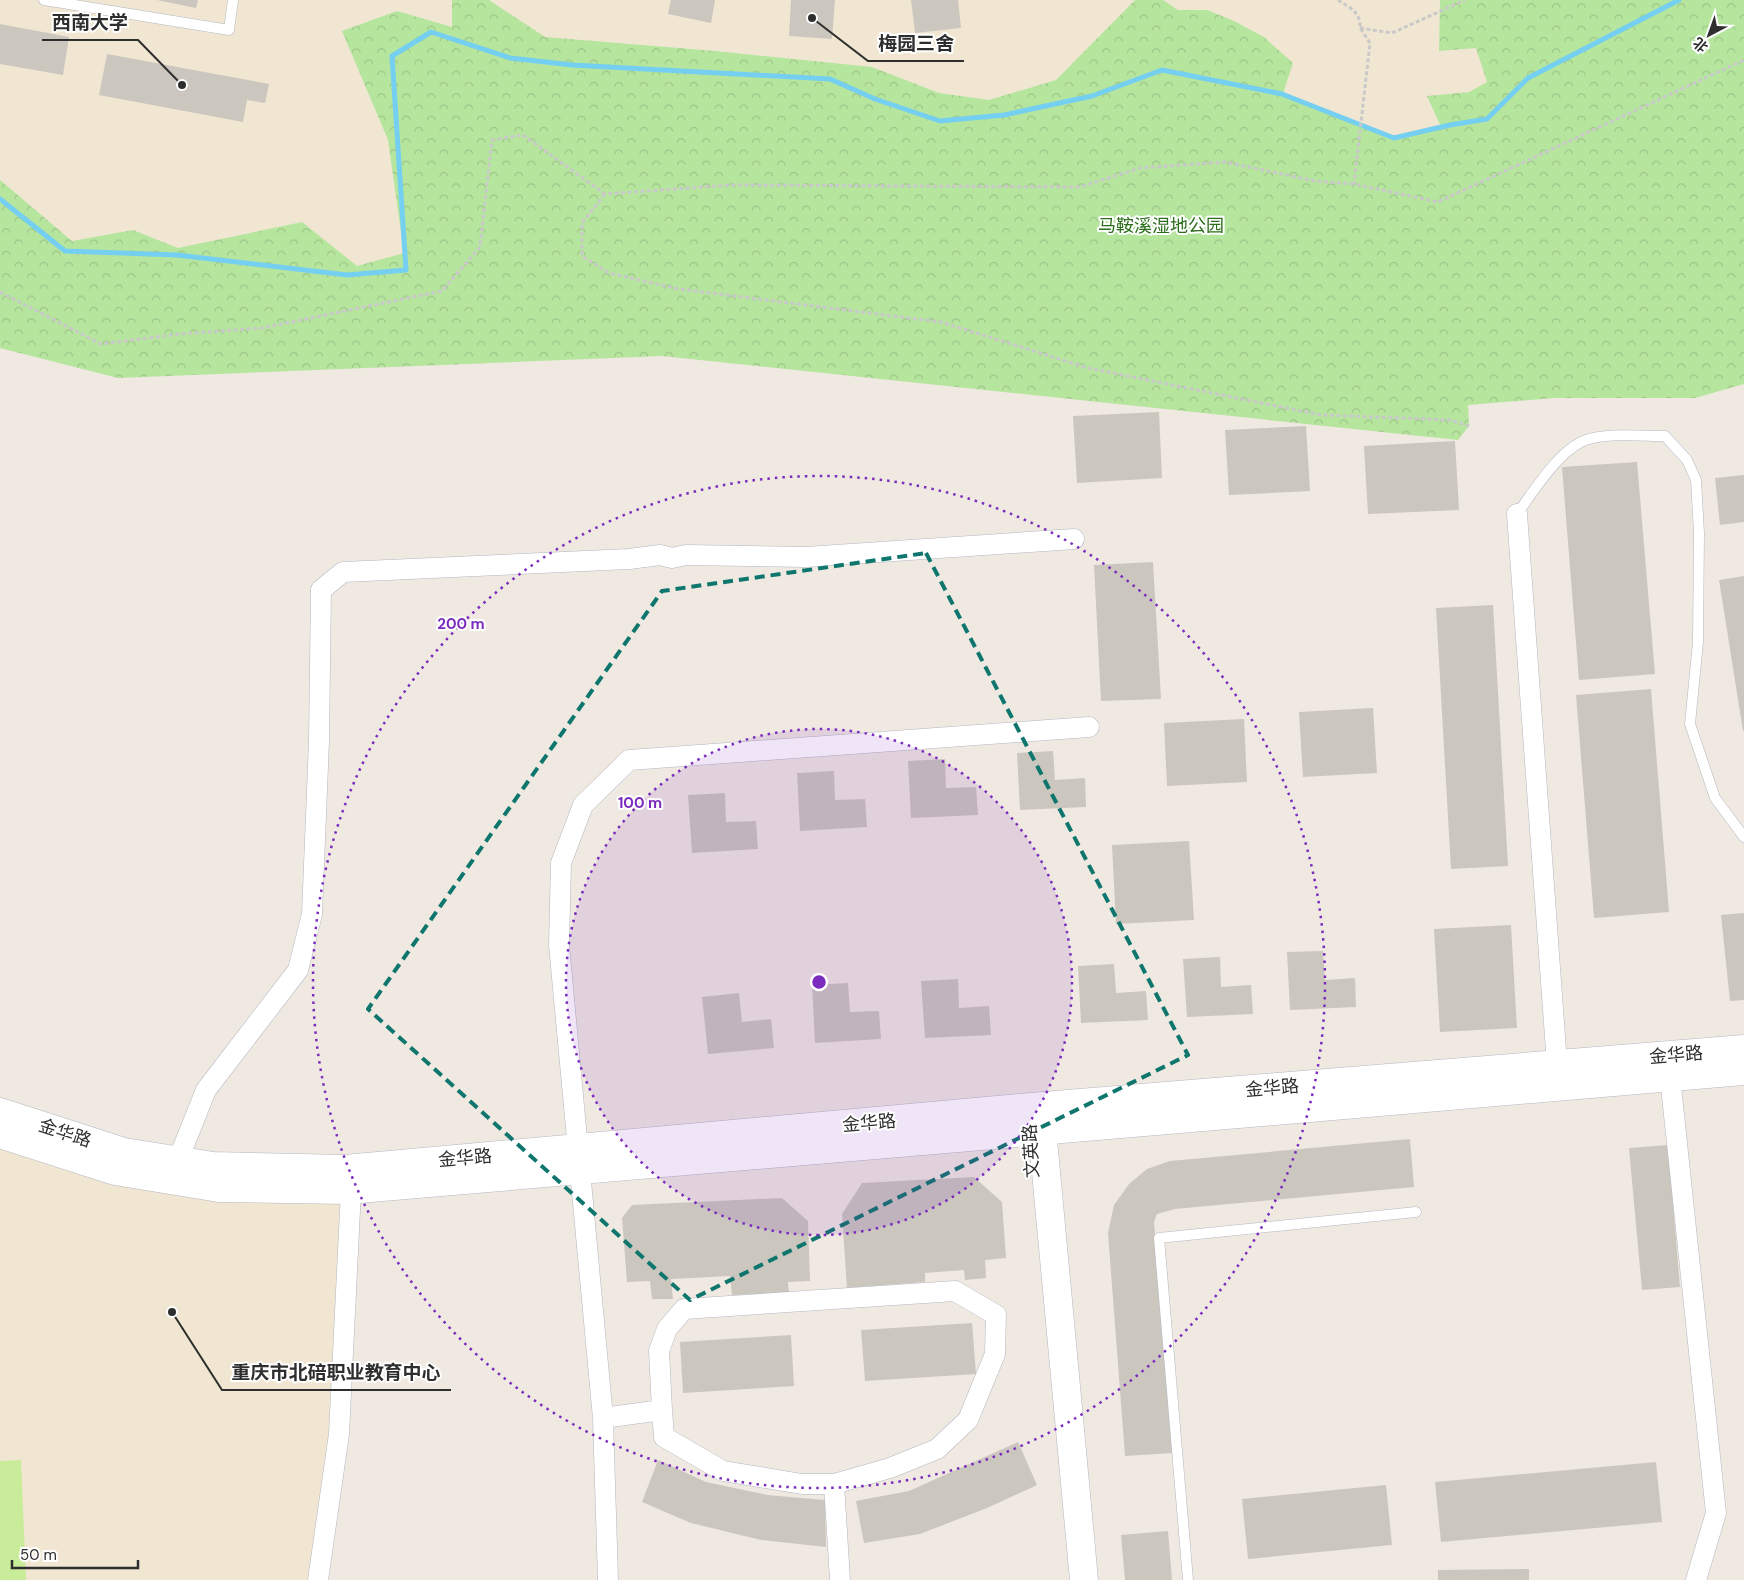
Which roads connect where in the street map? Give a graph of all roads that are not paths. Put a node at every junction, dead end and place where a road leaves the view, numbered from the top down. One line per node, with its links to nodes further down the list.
1 (44, 0): 2 (lane)
2 (233, 0)
3 (1517, 514): 6 (lane); 9 (street)
4 (1074, 539): 15 (street)
5 (1089, 727): 14 (street)
6 (1744, 837)
7 (1744, 1049): 9 (main road, 金华路)
8 (1744, 1071): 10 (main road, 金华路)
9 (1558, 1075): 10 (main road, 金华路); 12 (main road, 金华路)
10 (1670, 1077): 27 (street)
11 (0, 1112): 15 (main road, 金华路)
12 (1034, 1122): 14 (main road, 金华路); 24 (main road, 文英路); 25 (main road, 文英路)
13 (0, 1134): 16 (main road, 金华路)
14 (579, 1159): 15 (main road, 金华路); 16 (main road, 金华路); 19 (street)
15 (178, 1160)
16 (351, 1190): 21 (street)
17 (1416, 1212): 26 (lane)
18 (662, 1410): 19 (street); 20 (street); 20 (street)
19 (603, 1418): 22 (street)
20 (834, 1484): 23 (street)
21 (318, 1580)
22 (608, 1580)
23 (840, 1580)
24 (1067, 1580)
25 (1084, 1580)
26 (1188, 1580)
27 (1696, 1580)

